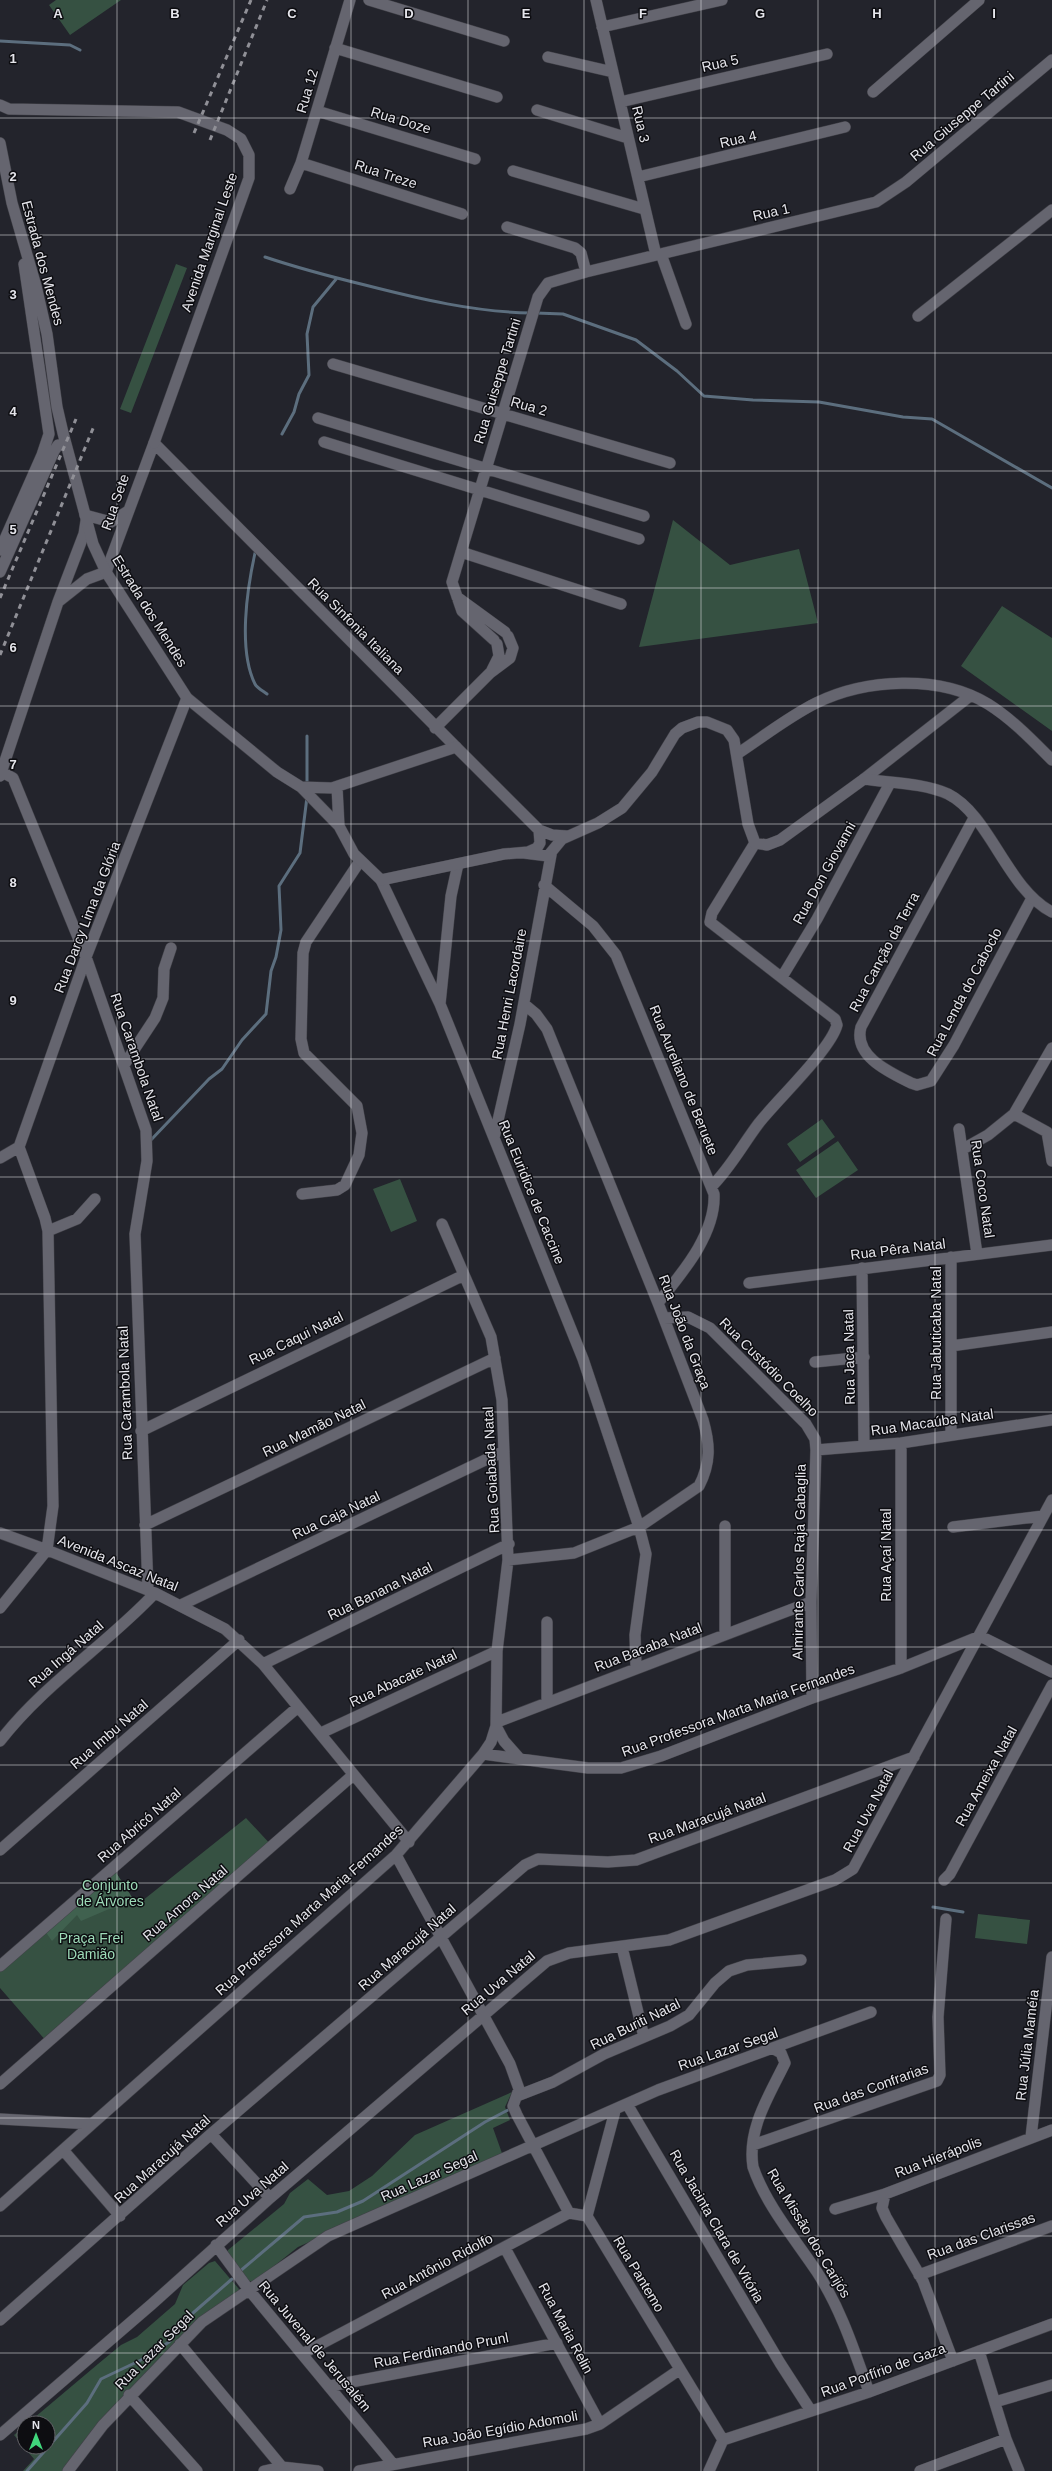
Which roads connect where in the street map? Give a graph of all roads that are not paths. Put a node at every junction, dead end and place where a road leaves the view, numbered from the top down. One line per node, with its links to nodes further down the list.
1 (350, 0): 8 (street, Rua 12)
2 (369, 0): 7 (street)
3 (596, 0): 6 (street, Rua 3)
4 (722, 0): 6 (street)
5 (979, 0): 13 (street)
6 (602, 26): 12 (street, Rua 3)
7 (504, 41)
8 (335, 48): 14 (street); 18 (street, Rua 12)
9 (828, 54): 15 (street, Rua 5)
10 (548, 57): 12 (street)
11 (1052, 60): 27 (street, Rua Giuseppe Tartini)
12 (613, 72): 15 (street, Rua 3)
13 (873, 92)
14 (498, 97)
15 (620, 102): 20 (street, Rua 3)
16 (3, 109): 41 (street, Avenida Marginal Leste)
17 (538, 110): 20 (street)
18 (317, 111): 22 (street, Rua Doze); 23 (street, Rua 12)
19 (845, 127): 25 (street, Rua 4)
20 (628, 138): 25 (street, Rua 3)
21 (0, 143): 31 (street, Estrada dos Mendes)
22 (475, 159)
23 (301, 163): 26 (street, Rua 12); 30 (street, Rua Treze)
24 (513, 170): 28 (street)
25 (638, 177): 28 (street, Rua 3)
26 (290, 189)
27 (891, 193): 33 (street, Rua 1)
28 (644, 209): 33 (street, Rua 3)
29 (1052, 210): 35 (street)
30 (462, 214)
31 (18, 224): 42 (street, Estrada dos Mendes); 50 (street)
32 (507, 227): 34 (street)
33 (658, 254): 34 (street, Rua Guiseppe Tartini); 36 (street, Rua 3)
34 (586, 272): 38 (street, Rua Guiseppe Tartini)
35 (918, 316)
36 (686, 324)
37 (333, 364): 38 (street, Rua 2)
38 (502, 413): 43 (street, Rua 2); 44 (street, Rua Guiseppe Tartini)
39 (318, 418): 44 (street)
40 (324, 442): 45 (street)
41 (154, 443): 46 (street, Rua Sete); 60 (street, Rua Sinfonia Italiana)
42 (66, 445): 48 (street, Estrada dos Mendes); 52 (street)
43 (670, 463)
44 (486, 467): 45 (street, Rua Guiseppe Tartini); 47 (street)
45 (480, 490): 49 (street); 51 (street, Rua Guiseppe Tartini)
46 (128, 511): 48 (street); 53 (street, Rua Sete)
47 (644, 516)
48 (85, 518): 53 (street, Estrada dos Mendes); 55 (street)
49 (639, 539)
50 (0, 550)
51 (461, 552): 54 (street, Rua Guiseppe Tartini); 56 (street)
52 (0, 572)
53 (106, 572): 55 (street); 59 (street, Estrada dos Mendes)
54 (456, 597): 57 (street, Rua Guiseppe Tartini); 57 (street, Rua Guiseppe Tartini)
55 (58, 602): 64 (street)
56 (622, 604)
57 (490, 673): 60 (street, Rua Guiseppe Tartini)
58 (970, 696): 62 (street); 63 (street); 65 (street)
59 (187, 698): 67 (street, Estrada dos Mendes); 82 (street, Rua Darcy Lima da Glória)
60 (434, 728): 61 (street, Rua Sinfonia Italiana)
61 (456, 747): 68 (street); 71 (street, Rua Sinfonia Italiana)
62 (737, 754): 72 (street); 73 (street)
63 (1052, 760)
64 (1, 774): 82 (street, Rua Carambola Natal)
65 (864, 779): 66 (street); 72 (street)
66 (890, 783): 69 (street); 83 (street, Rua Don Giovanni)
67 (301, 787): 68 (street); 70 (street, Estrada dos Mendes)
68 (337, 787): 70 (street)
69 (974, 818): 79 (street); 88 (street, Rua Canção da Terra)
70 (340, 826): 75 (street, Estrada dos Mendes)
71 (538, 830): 73 (street); 74 (street)
72 (756, 843): 83 (street)
73 (553, 845): 74 (street); 78 (street, Rua Henri Lacordaire)
74 (523, 853): 76 (street)
75 (360, 861): 77 (street, Estrada dos Mendes); 97 (street)
76 (458, 864): 77 (street); 84 (street, Rua Euridice de Caccine)
77 (381, 880): 84 (street, Estrada dos Mendes)
78 (544, 884): 85 (street, Rua Henri Lacordaire); 96 (street, Rua Aureliano de Beruete)
79 (1032, 898): 80 (street); 88 (street, Rua Lenda do Caboclo)
80 (1052, 912)
81 (171, 948): 87 (street)
82 (86, 958): 87 (street, Rua Carambola Natal); 92 (street, Rua Darcy Lima da Glória)
83 (782, 977): 96 (street)
84 (440, 1004): 91 (street, Rua Euridice de Caccine)
85 (524, 1004): 91 (street, Rua Henri Lacordaire); 107 (street, Rua João da Graça)
86 (1052, 1048): 89 (street)
87 (124, 1065): 115 (street, Rua Carambola Natal)
88 (911, 1083)
89 (1014, 1114): 93 (street); 95 (street)
90 (959, 1129): 93 (street, Rua Coco Natal)
91 (494, 1138): 125 (street, Rua Euridice de Caccine)
92 (19, 1147): 94 (street); 100 (street, Avenida Ascaz Natal)
93 (963, 1149): 102 (street, Rua Coco Natal)
94 (0, 1158)
95 (1052, 1161)
96 (712, 1186): 107 (street, Rua Aureliano de Beruete)
97 (302, 1194)
98 (94, 1199): 100 (street)
99 (442, 1224): 105 (street, Rua Goiabada Natal)
100 (48, 1231): 129 (street, Avenida Ascaz Natal)
101 (1052, 1245): 102 (street, Rua Pêra Natal)
102 (976, 1254): 103 (street, Rua Pêra Natal)
103 (951, 1257): 104 (street, Rua Pêra Natal); 110 (street, Rua Jabuticaba Natal)
104 (862, 1268): 106 (street, Rua Pêra Natal); 111 (street, Rua Jaca Natal)
105 (464, 1275): 112 (street, Rua Goiabada Natal); 115 (street, Rua Caqui Natal)
106 (749, 1283)
107 (658, 1303): 108 (street, Rua João da Graça)
108 (664, 1318): 119 (street, Rua Custódio Coelho); 125 (street, Rua João da Graça)
109 (1052, 1332): 110 (street)
110 (951, 1346): 116 (street, Rua Jabuticaba Natal)
111 (864, 1357): 113 (street); 118 (street, Rua Jaca Natal)
112 (496, 1358): 120 (street, Rua Goiabada Natal); 123 (street, Rua Mamão Natal)
113 (815, 1362)
114 (1052, 1420): 116 (street, Rua Macaúba Natal)
115 (141, 1431): 123 (street, Rua Carambola Natal)
116 (952, 1434): 117 (street, Rua Macaúba Natal)
117 (901, 1442): 118 (street, Rua Macaúba Natal); 142 (street, Rua Açaí Natal)
118 (864, 1446): 119 (street, Rua Macaúba Natal)
119 (816, 1450): 132 (street, Almirante Carlos Raja Gabaglia)
120 (504, 1451): 128 (street, Rua Goiabada Natal); 133 (street, Rua Caja Natal)
121 (1052, 1500): 122 (street, Rua Uva Natal)
122 (1043, 1516): 126 (street); 137 (street, Rua Uva Natal)
123 (145, 1525): 131 (street, Rua Carambola Natal)
124 (725, 1526): 136 (street)
125 (639, 1527): 130 (street, Rua João da Graça); 141 (street, Rua Euridice de Caccine)
126 (953, 1527)
127 (0, 1533): 129 (street)
128 (509, 1544): 130 (street, Rua Goiabada Natal); 140 (street, Rua Banana Natal)
129 (47, 1550): 131 (street, Avenida Ascaz Natal); 134 (street)
130 (508, 1560): 139 (street, Rua Goiabada Natal)
131 (152, 1592): 133 (street, Avenida Ascaz Natal); 150 (street, Rua Ingá Natal)
132 (811, 1602): 136 (street, Rua Bacaba Natal); 145 (street, Almirante Carlos Raja Gabaglia)
133 (181, 1605): 138 (street, Avenida Ascaz Natal)
134 (0, 1608)
135 (547, 1622): 146 (street)
136 (724, 1634): 141 (street, Rua Bacaba Natal)
137 (980, 1636): 142 (street, Rua Professora Marta Maria Fernandes); 143 (street); 152 (street, Rua Uva Natal)
138 (238, 1640): 140 (street, Avenida Ascaz Natal); 156 (street, Rua Imbu Natal)
139 (497, 1651): 148 (street, Rua Goiabada Natal); 149 (street, Rua Abacate Natal)
140 (263, 1664): 147 (street, Avenida Ascaz Natal)
141 (636, 1667): 146 (street, Rua Bacaba Natal)
142 (901, 1668): 145 (street, Rua Professora Marta Maria Fernandes)
143 (1052, 1672)
144 (1052, 1685): 158 (street, Rua Ameixa Natal)
145 (812, 1698): 153 (street, Rua Professora Marta Maria Fernandes)
146 (547, 1703): 148 (street, Rua Bacaba Natal)
147 (298, 1707): 149 (street, Avenida Ascaz Natal); 164 (street, Rua Abricó Natal)
148 (496, 1724): 151 (street, Rua Goiabada Natal); 153 (street)
149 (321, 1733): 154 (street, Avenida Ascaz Natal)
150 (0, 1741)
151 (483, 1754): 153 (street, Rua Professora Marta Maria Fernandes); 155 (street, Rua Professora Marta Maria Fernandes)
152 (914, 1757): 160 (street, Rua Maracujá Natal); 161 (street, Rua Uva Natal)
153 (519, 1758)
154 (353, 1775): 155 (street, Avenida Ascaz Natal); 169 (street, Rua Amora Natal)
155 (409, 1842): 157 (street, Rua Professora Marta Maria Fernandes)
156 (0, 1850)
157 (396, 1855): 160 (street); 174 (street, Rua Professora Marta Maria Fernandes)
158 (944, 1880)
159 (946, 1919): 178 (street, Rua das Confrarias)
160 (440, 1938): 166 (street); 176 (street, Rua Maracujá Natal)
161 (622, 1946): 166 (street, Rua Uva Natal); 167 (street)
162 (1052, 1957): 177 (street, Rua Júlia Maméia)
163 (801, 1960): 167 (street, Rua Buriti Natal)
164 (0, 1966)
165 (871, 2012): 168 (street, Rua Lazar Segal)
166 (483, 2014): 170 (street); 182 (street, Rua Uva Natal)
167 (644, 2037): 170 (street, Rua Buriti Natal)
168 (774, 2049): 171 (street, Rua Lazar Segal); 178 (street, Rua Missão dos Carijós)
169 (0, 2084)
170 (517, 2096): 179 (street)
171 (627, 2104): 172 (street, Rua Lazar Segal); 206 (street, Rua Jacinta Clara de Vitória)
172 (615, 2111): 179 (street, Rua Lazar Segal); 187 (street)
173 (0, 2119): 174 (street)
174 (92, 2124): 180 (street, Rua Professora Marta Maria Fernandes)
175 (1052, 2130): 177 (street, Rua Hierápolis)
176 (211, 2134): 182 (street); 186 (street, Rua Maracujá Natal)
177 (1031, 2137): 181 (street, Rua Hierápolis)
178 (753, 2144): 203 (street, Rua Missão dos Carijós)
179 (533, 2145): 185 (street); 192 (street, Rua Lazar Segal)
180 (64, 2151): 183 (street, Rua Professora Marta Maria Fernandes); 186 (street)
181 (885, 2194): 184 (street, Rua Hierápolis); 191 (street)
182 (270, 2198): 189 (street, Rua Uva Natal)
183 (0, 2206)
184 (835, 2209)
185 (570, 2213): 187 (street); 190 (street, Rua Antônio Ridolfo)
186 (120, 2216): 193 (street, Rua Maracujá Natal)
187 (588, 2216): 200 (street, Rua Pantemo)
188 (1052, 2226): 191 (street, Rua das Clarissas)
189 (217, 2247): 192 (street, Rua Juvenal de Jerusalém); 208 (street, Rua Uva Natal)
190 (505, 2248): 195 (street, Rua Maria Relin); 198 (street, Rua Antônio Ridolfo)
191 (920, 2275): 199 (street)
192 (247, 2287): 196 (street, Rua Lazar Segal); 198 (street, Rua Juvenal de Jerusalém)
193 (0, 2320)
194 (1052, 2324): 197 (street, Rua Porfírio de Gaza)
195 (557, 2343): 202 (street, Rua Ferdinando Prunl); 207 (street, Rua Maria Relin)
196 (180, 2344): 204 (street, Rua Lazar Segal); 212 (street)
197 (979, 2351): 199 (street, Rua Porfírio de Gaza); 205 (street)
198 (302, 2354): 202 (street, Rua Juvenal de Jerusalém)
199 (953, 2361): 203 (street, Rua Porfírio de Gaza)
200 (679, 2370): 207 (street, Rua João Egídio Adomoli); 210 (street, Rua Pantemo)
201 (1052, 2385): 205 (street)
202 (330, 2386): 211 (street, Rua Juvenal de Jerusalém)
203 (869, 2392): 206 (street, Rua Porfírio de Gaza)
204 (129, 2395): 213 (street, Rua Lazar Segal); 214 (street)
205 (995, 2402): 209 (street)
206 (811, 2411): 210 (street, Rua Porfírio de Gaza)
207 (600, 2424): 211 (street, Rua João Egídio Adomoli)
208 (0, 2435)
209 (1006, 2439): 219 (street); 220 (street)
210 (723, 2440): 218 (street)
211 (392, 2464): 217 (street, Rua João Egídio Adomoli)
212 (282, 2467): 215 (street); 216 (street)
213 (73, 2469)
214 (196, 2471)
215 (264, 2471)
216 (318, 2471)
217 (359, 2471)
218 (709, 2471)
219 (920, 2471)
220 (1019, 2471)

